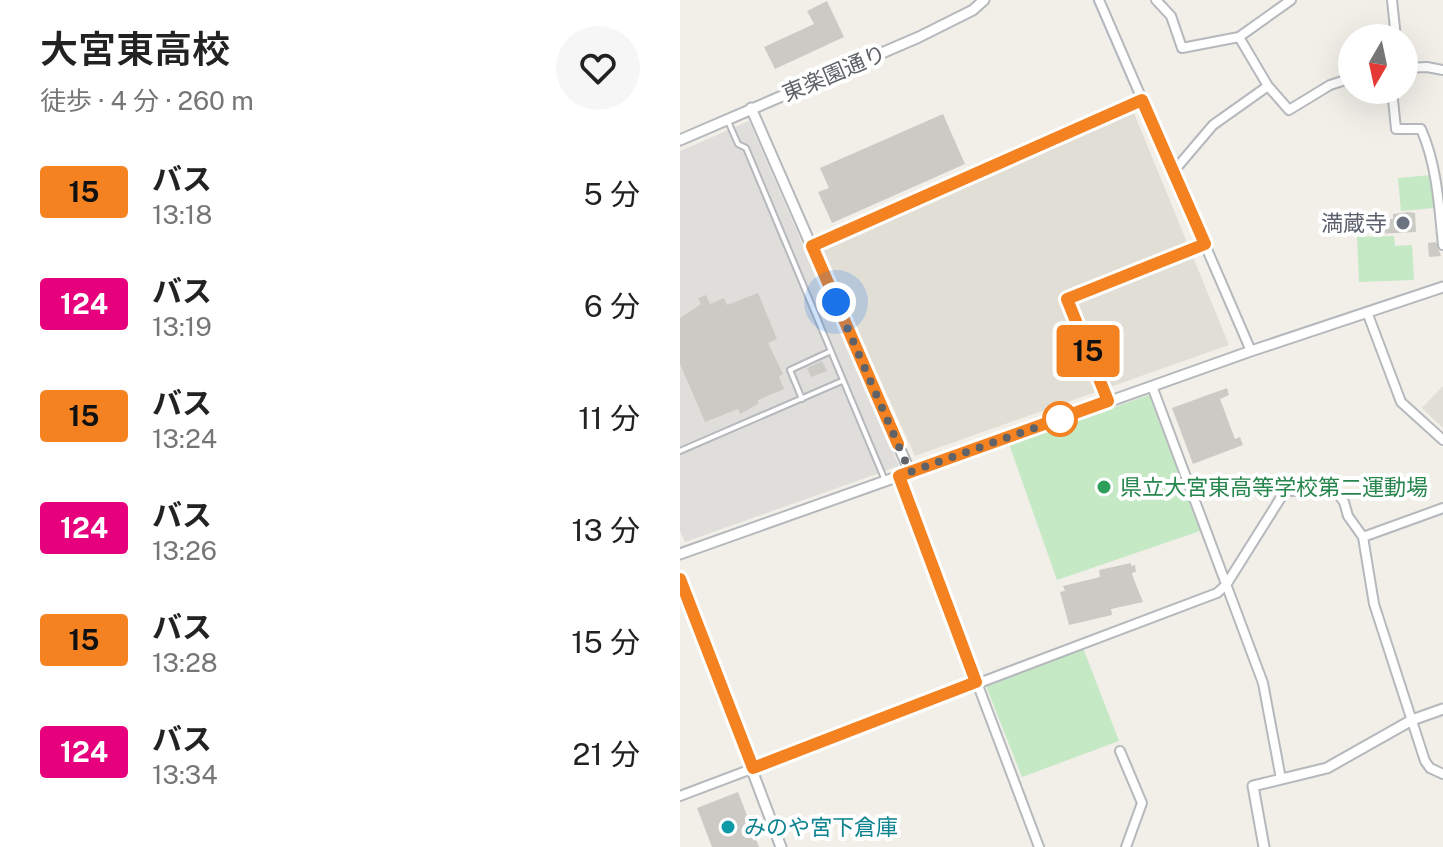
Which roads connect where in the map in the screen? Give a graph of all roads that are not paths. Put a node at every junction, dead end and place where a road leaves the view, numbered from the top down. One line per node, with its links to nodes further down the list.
1 (984, 0): 15 (street, 東楽園通り)
2 (1099, 0): 13 (street)
3 (1156, 0): 8 (street)
4 (1291, 0): 6 (street)
5 (1392, 0): 7 (street)
6 (1280, 4): 8 (street)
7 (1395, 24)
8 (1239, 37): 12 (street)
9 (1418, 67): 10 (street)
10 (1443, 70)
11 (1338, 82): 12 (street)
12 (1268, 86): 18 (street)
13 (1142, 100): 18 (street); 21 (street)
14 (1393, 104): 20 (street)
15 (751, 108): 16 (street, 東楽園通り); 21 (street)
16 (727, 119): 17 (street, 東楽園通り); 24 (lane)
17 (680, 140)
18 (1173, 172): 19 (street)
19 (1205, 244): 25 (street); 29 (lane)
20 (1443, 245)
21 (812, 246): 32 (street)
22 (1443, 287): 23 (street)
23 (1367, 312): 25 (street); 30 (street)
24 (832, 350): 26 (lane); 28 (lane)
25 (1251, 351): 27 (street)
26 (842, 381): 28 (lane); 34 (lane)
27 (1152, 386): 29 (street); 39 (street)
28 (802, 399): 31 (lane)
29 (1108, 401): 32 (street)
30 (1443, 440)
31 (680, 451)
32 (910, 472): 33 (street)
33 (899, 476): 34 (street); 40 (street)
34 (885, 481): 37 (street)
35 (1443, 508): 36 (street)
36 (1363, 537): 39 (street); 42 (street)
37 (680, 552)
38 (680, 579): 44 (street)
39 (1226, 585): 40 (street); 46 (street)
40 (976, 682): 44 (street); 49 (street)
41 (1443, 709): 42 (street)
42 (1412, 720): 45 (street); 46 (street)
43 (1120, 751): 50 (street)
44 (753, 768): 47 (street); 48 (street)
45 (1443, 774)
46 (1281, 779): 51 (street)
47 (680, 796)
48 (781, 847)
49 (1039, 847)
50 (1126, 847)
51 (1264, 847)

